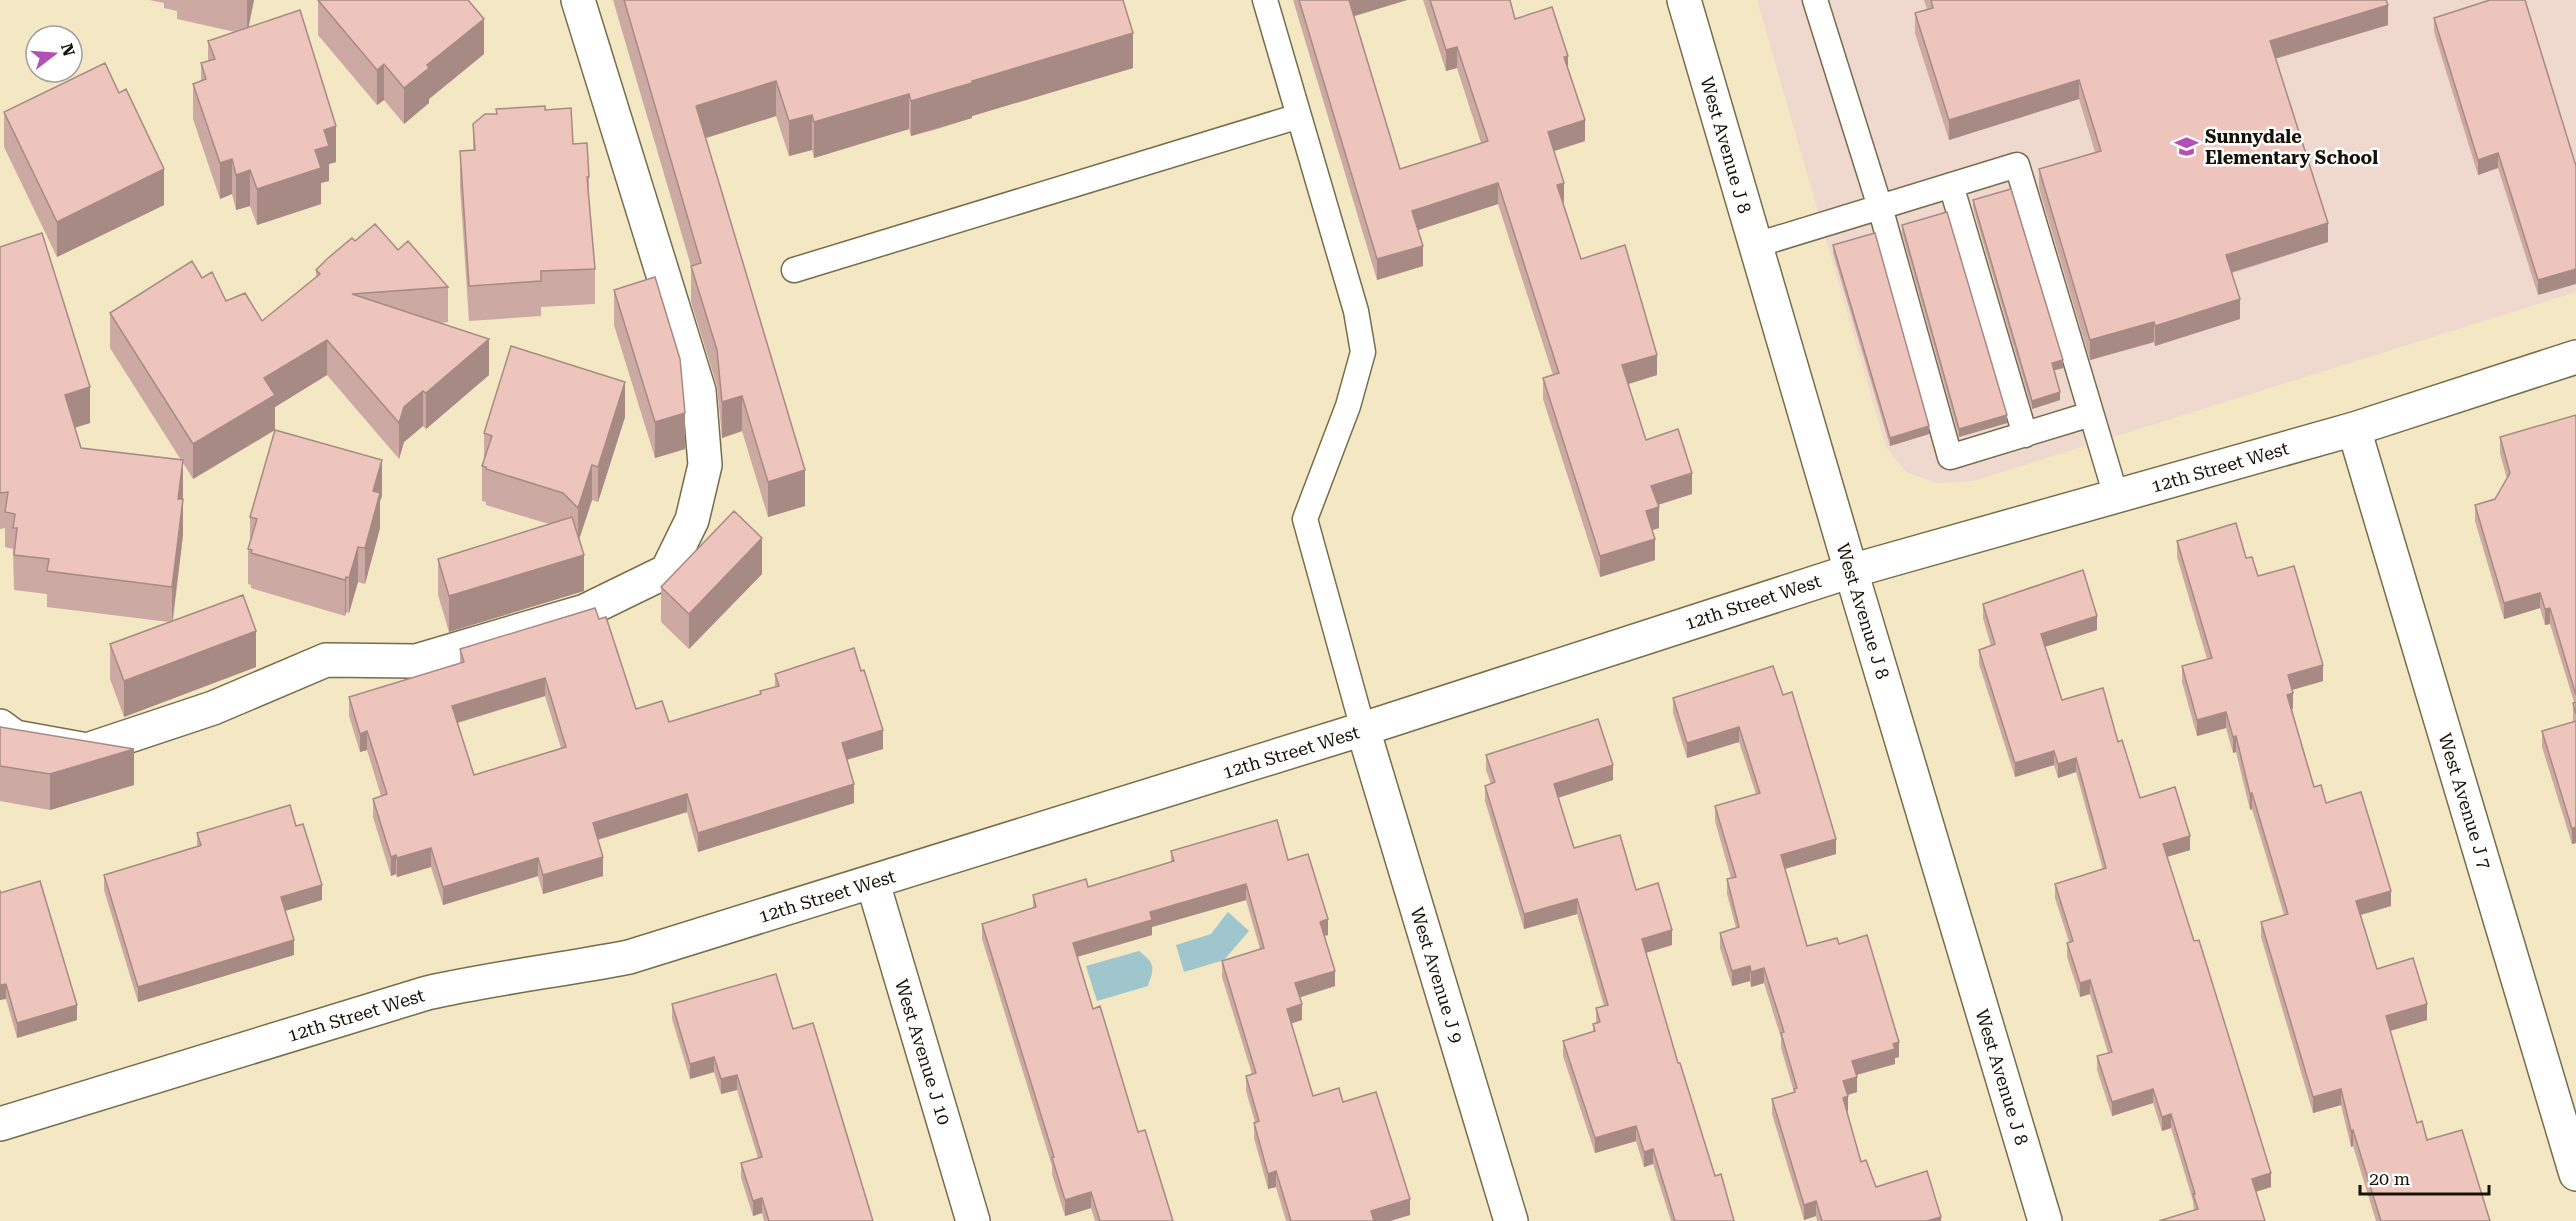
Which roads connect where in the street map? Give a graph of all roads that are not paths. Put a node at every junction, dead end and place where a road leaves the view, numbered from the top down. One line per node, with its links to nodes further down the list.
1 (578, 0): 16 (street)
2 (1265, 0): 5 (lane)
3 (1684, 0): 8 (street, West Avenue J 8)
4 (1815, 0): 7 (lane)
5 (1299, 116): 9 (lane); 17 (lane)
6 (1951, 185): 7 (lane); 11 (lane); 13 (lane)
7 (1880, 207): 8 (lane); 13 (lane)
8 (1756, 245): 15 (street, West Avenue J 8)
9 (794, 270)
10 (2576, 357): 12 (street, 12th Street West)
11 (2091, 414): 13 (lane); 14 (lane)
12 (2354, 429): 14 (street, 12th Street West); 20 (street, West Avenue J 7)
13 (2025, 435)
14 (2116, 496): 15 (street, 12th Street West)
15 (1851, 571): 17 (street, 12th Street West); 23 (street, West Avenue J 8)
16 (0, 726)
17 (1363, 729): 18 (street, 12th Street West); 22 (street, West Avenue J 9)
18 (873, 883): 19 (street, 12th Street West); 21 (street, West Avenue J 10)
19 (0, 1124)
20 (2576, 1174)
21 (973, 1221)
22 (1511, 1221)
23 (2045, 1221)

